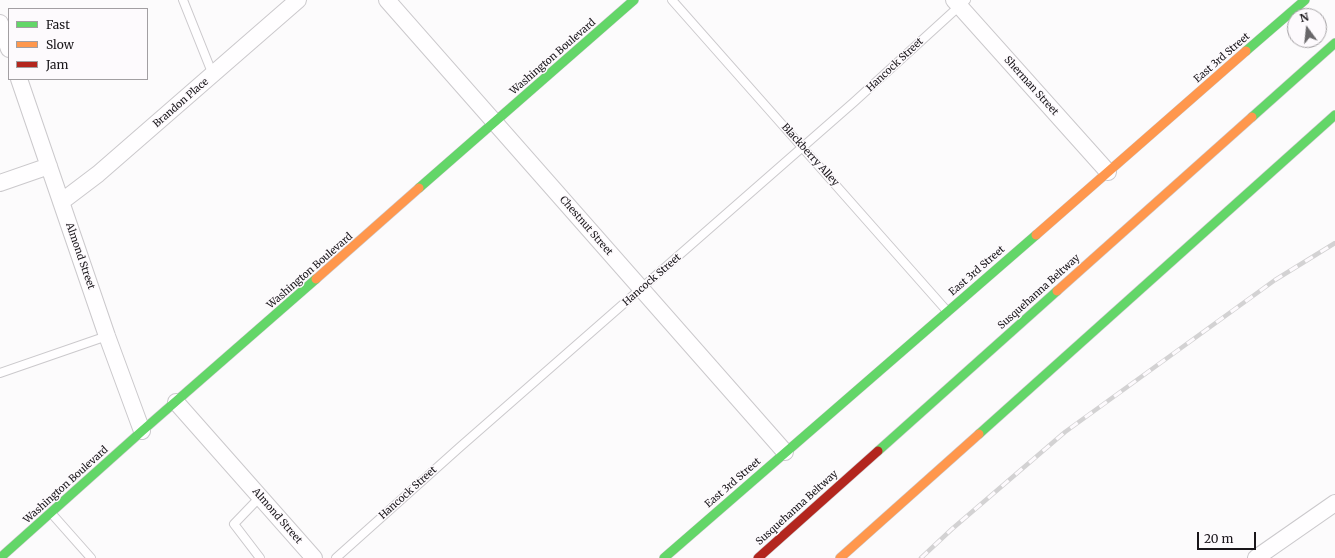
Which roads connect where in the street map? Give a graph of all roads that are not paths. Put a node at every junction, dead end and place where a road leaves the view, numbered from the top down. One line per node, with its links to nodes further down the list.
1 (183, 0): 11 (lane)
2 (298, 0): 11 (street, Brandon Place)
3 (387, 0): 14 (street, Chestnut Street)
4 (634, 0): 14 (main road, Washington Boulevard)
5 (672, 0): 15 (lane, Blackberry Alley)
6 (1305, 0): 17 (main road, East 3rd Street)
7 (960, 2): 15 (lane, Hancock Street); 17 (street, Sherman Street)
8 (0, 23): 10 (street)
9 (1335, 43): 38 (main road, Susquehanna Beltway)
10 (8, 46)
11 (213, 75): 20 (street, Brandon Place)
12 (19, 80): 16 (street, Almond Street)
13 (1335, 116): 21 (main road)
14 (495, 123): 22 (street, Chestnut Street); 26 (main road, Washington Boulevard)
15 (802, 147): 22 (lane, Hancock Street); 23 (lane, Blackberry Alley)
16 (48, 166): 18 (street); 20 (street, Almond Street)
17 (1108, 172): 23 (main road, East 3rd Street)
18 (0, 183)
19 (1267, 188): 21 (main road)
20 (61, 202): 24 (street, Almond Street)
21 (1178, 257): 39 (main road)
22 (641, 289): 28 (street, Chestnut Street); 36 (lane, Hancock Street)
23 (947, 311): 28 (main road, East 3rd Street)
24 (107, 336): 25 (lane); 27 (street, Almond Street)
25 (0, 373)
26 (176, 402): 27 (main road, Washington Boulevard); 29 (street, Almond Street)
27 (142, 431): 31 (main road, Washington Boulevard)
28 (785, 452): 37 (main road, East 3rd Street)
29 (260, 497): 34 (lane); 35 (street, Almond Street)
30 (1335, 503): 40 (street)
31 (51, 513): 32 (main road, Washington Boulevard); 33 (lane)
32 (0, 558)
33 (91, 558)
34 (260, 558)
35 (314, 558)
36 (336, 558)
37 (664, 558)
38 (758, 558)
39 (840, 558)
40 (1256, 558)

